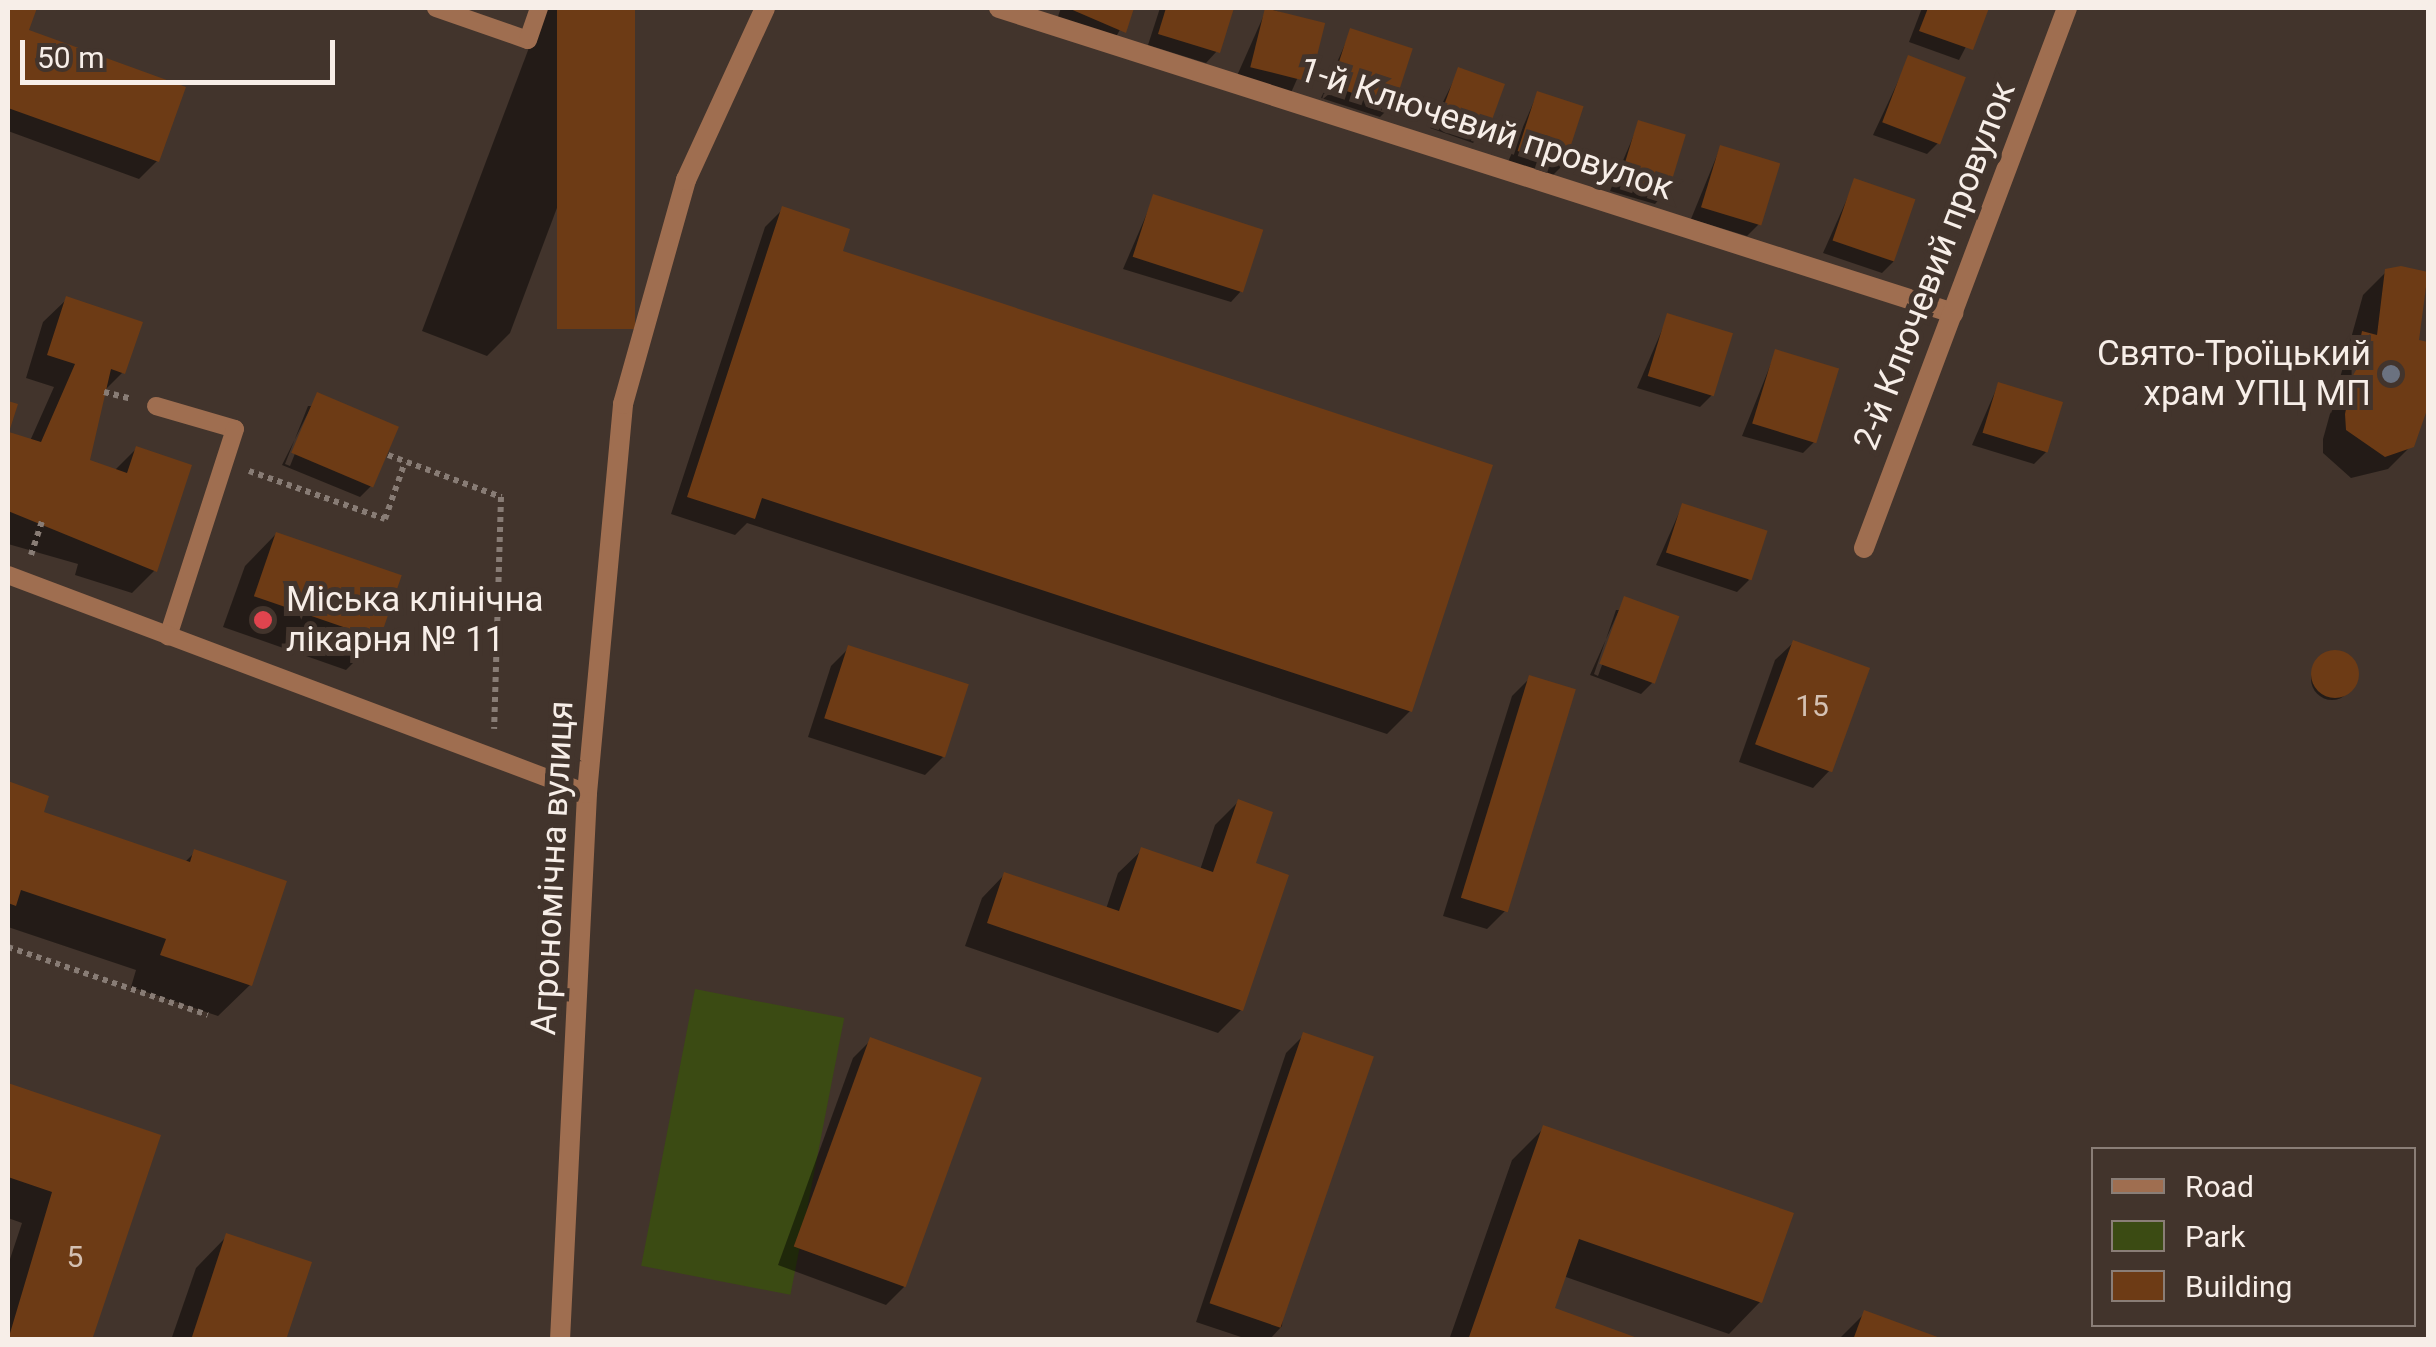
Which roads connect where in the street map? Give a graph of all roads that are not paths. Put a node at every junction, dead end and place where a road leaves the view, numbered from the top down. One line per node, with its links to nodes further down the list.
1 (436, 8): 2 (lane)
2 (540, 8)
3 (765, 8): 11 (street, Агрономічна вулиця)
4 (999, 8): 6 (street, 1-й Ключевий провулок)
5 (2067, 8): 6 (street, 2-й Ключевий провулок)
6 (1953, 313): 8 (street, 2-й Ключевий провулок)
7 (156, 406): 10 (lane)
8 (1864, 548)
9 (8, 575): 10 (lane)
10 (168, 636): 11 (lane)
11 (587, 794): 12 (street, Агрономічна вулиця)
12 (560, 1340)

